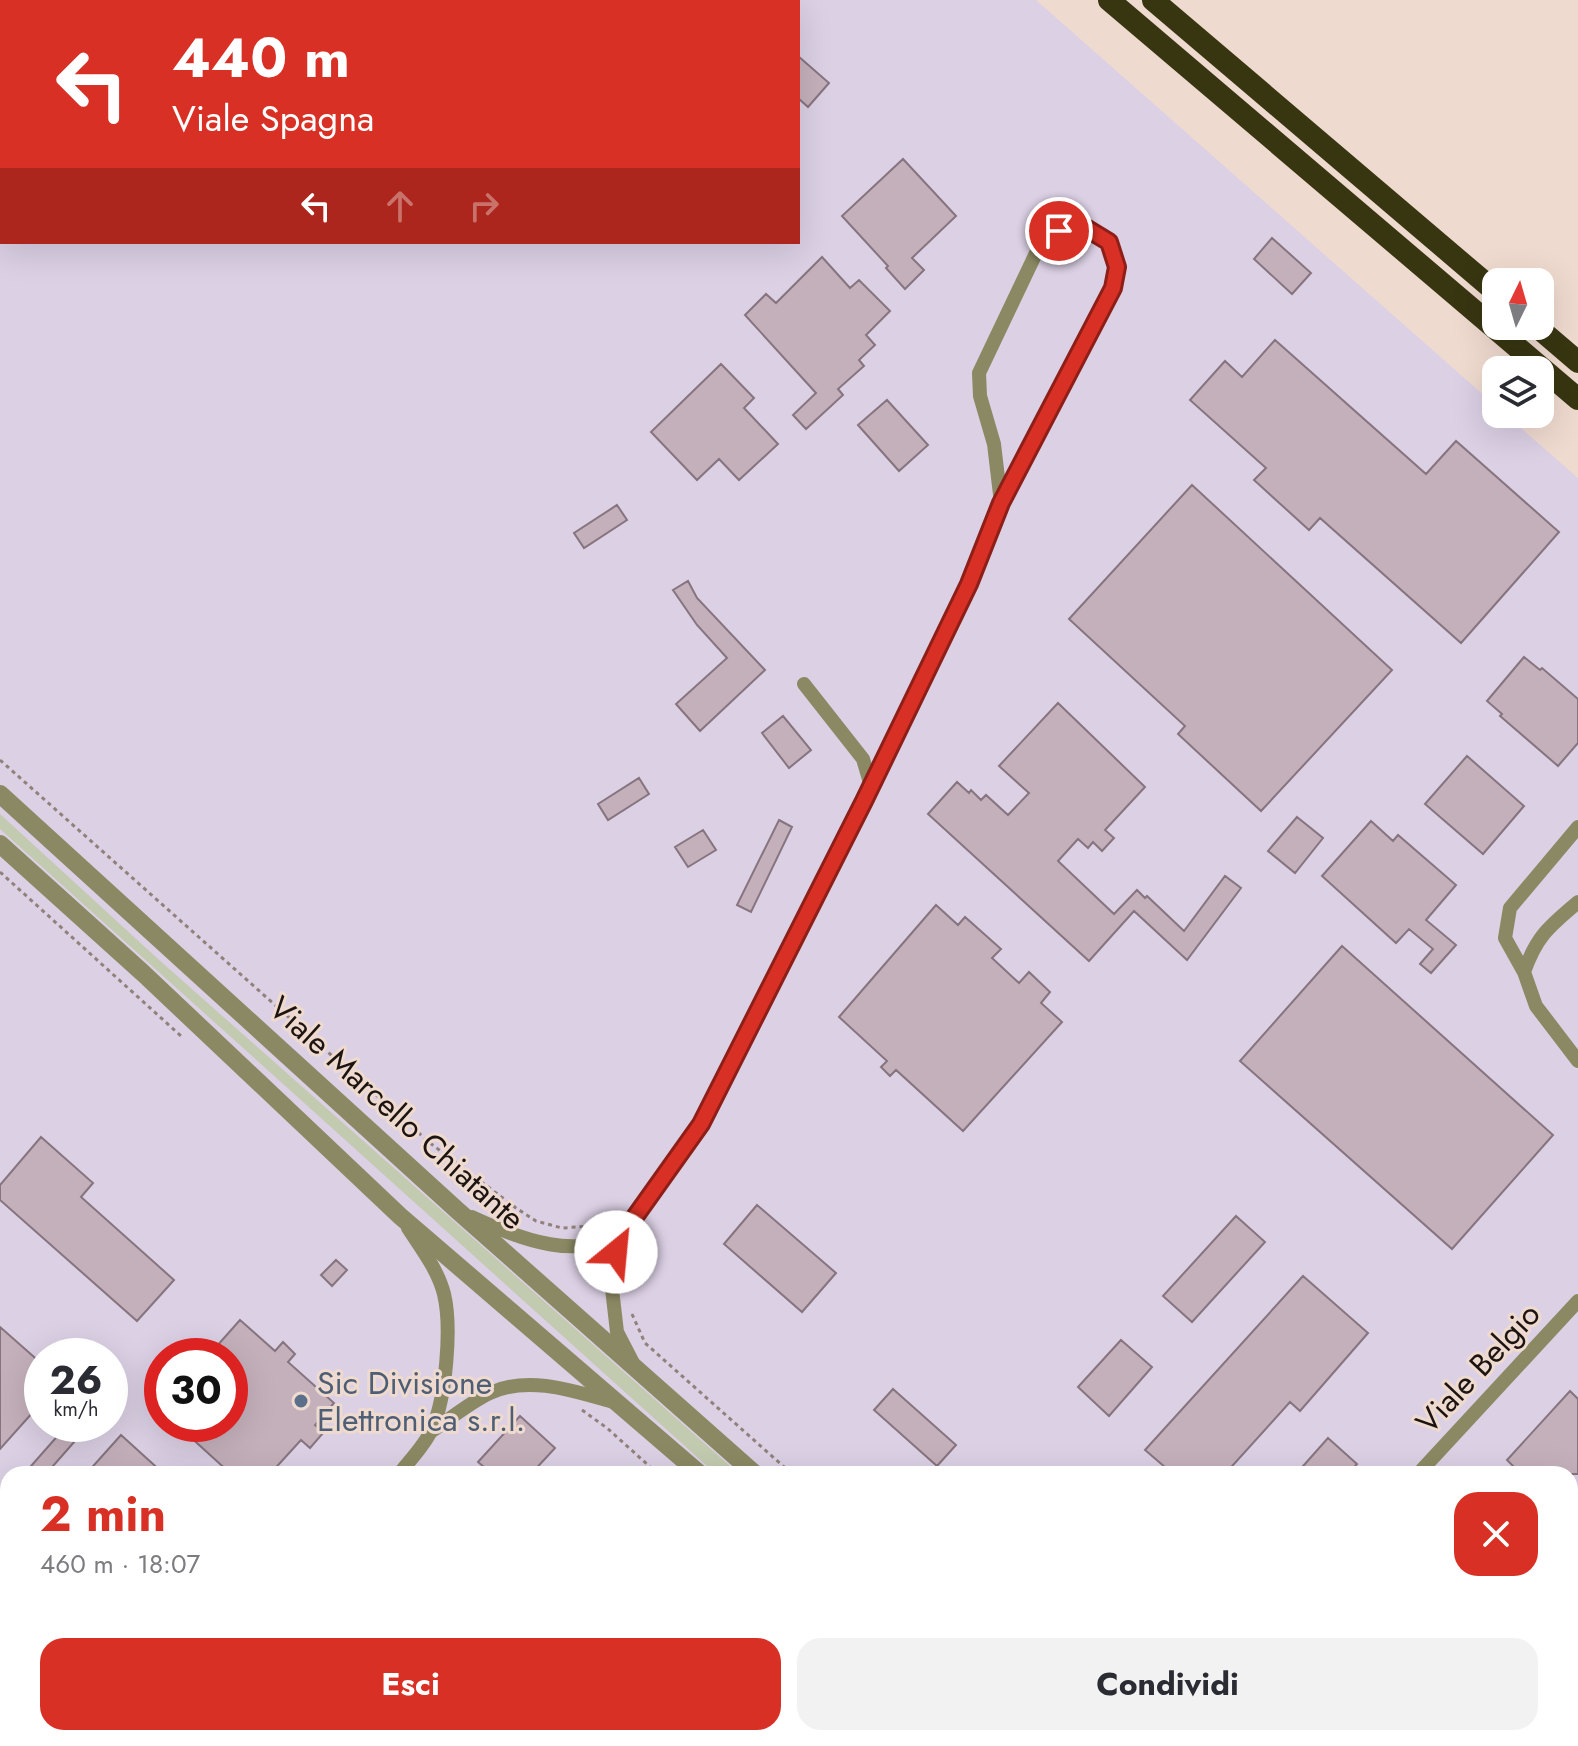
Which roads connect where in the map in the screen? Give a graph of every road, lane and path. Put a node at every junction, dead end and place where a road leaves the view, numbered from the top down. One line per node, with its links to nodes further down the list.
1 (1109, 0): 8 (highway)
2 (1153, 0): 4 (highway)
3 (1176, 0): 4 (highway)
4 (1184, 27): 5 (highway)
5 (1482, 280)
6 (1552, 340): 7 (highway)
7 (1578, 362)
8 (1578, 399)
9 (1001, 503): 9 (street); 12 (street)
10 (804, 684): 12 (street)
11 (0, 760): 23 (path)
12 (871, 786): 23 (street)
13 (0, 794): 21 (street, Viale Marcello Chiatante)
14 (1578, 827): 18 (street)
15 (0, 844): 22 (street)
16 (0, 872): 19 (path)
17 (1578, 902): 18 (street)
18 (1524, 972): 20 (street)
19 (191, 1044)
20 (1578, 1061)
21 (458, 1211): 23 (street); 27 (street, Viale Marcello Chiatante)
22 (400, 1216): 28 (street); 30 (street)
23 (622, 1232): 24 (path); 27 (street)
24 (625, 1283)
25 (1578, 1301): 36 (street, Viale Belgio)
26 (630, 1310): 35 (path)
27 (637, 1370): 34 (street, Viale Marcello Chiatante)
28 (622, 1404): 30 (street); 33 (street)
29 (573, 1407): 32 (path)
30 (432, 1431): 31 (street)
31 (405, 1466)
32 (649, 1466)
33 (691, 1466)
34 (746, 1466)
35 (783, 1466)
36 (1425, 1466)

